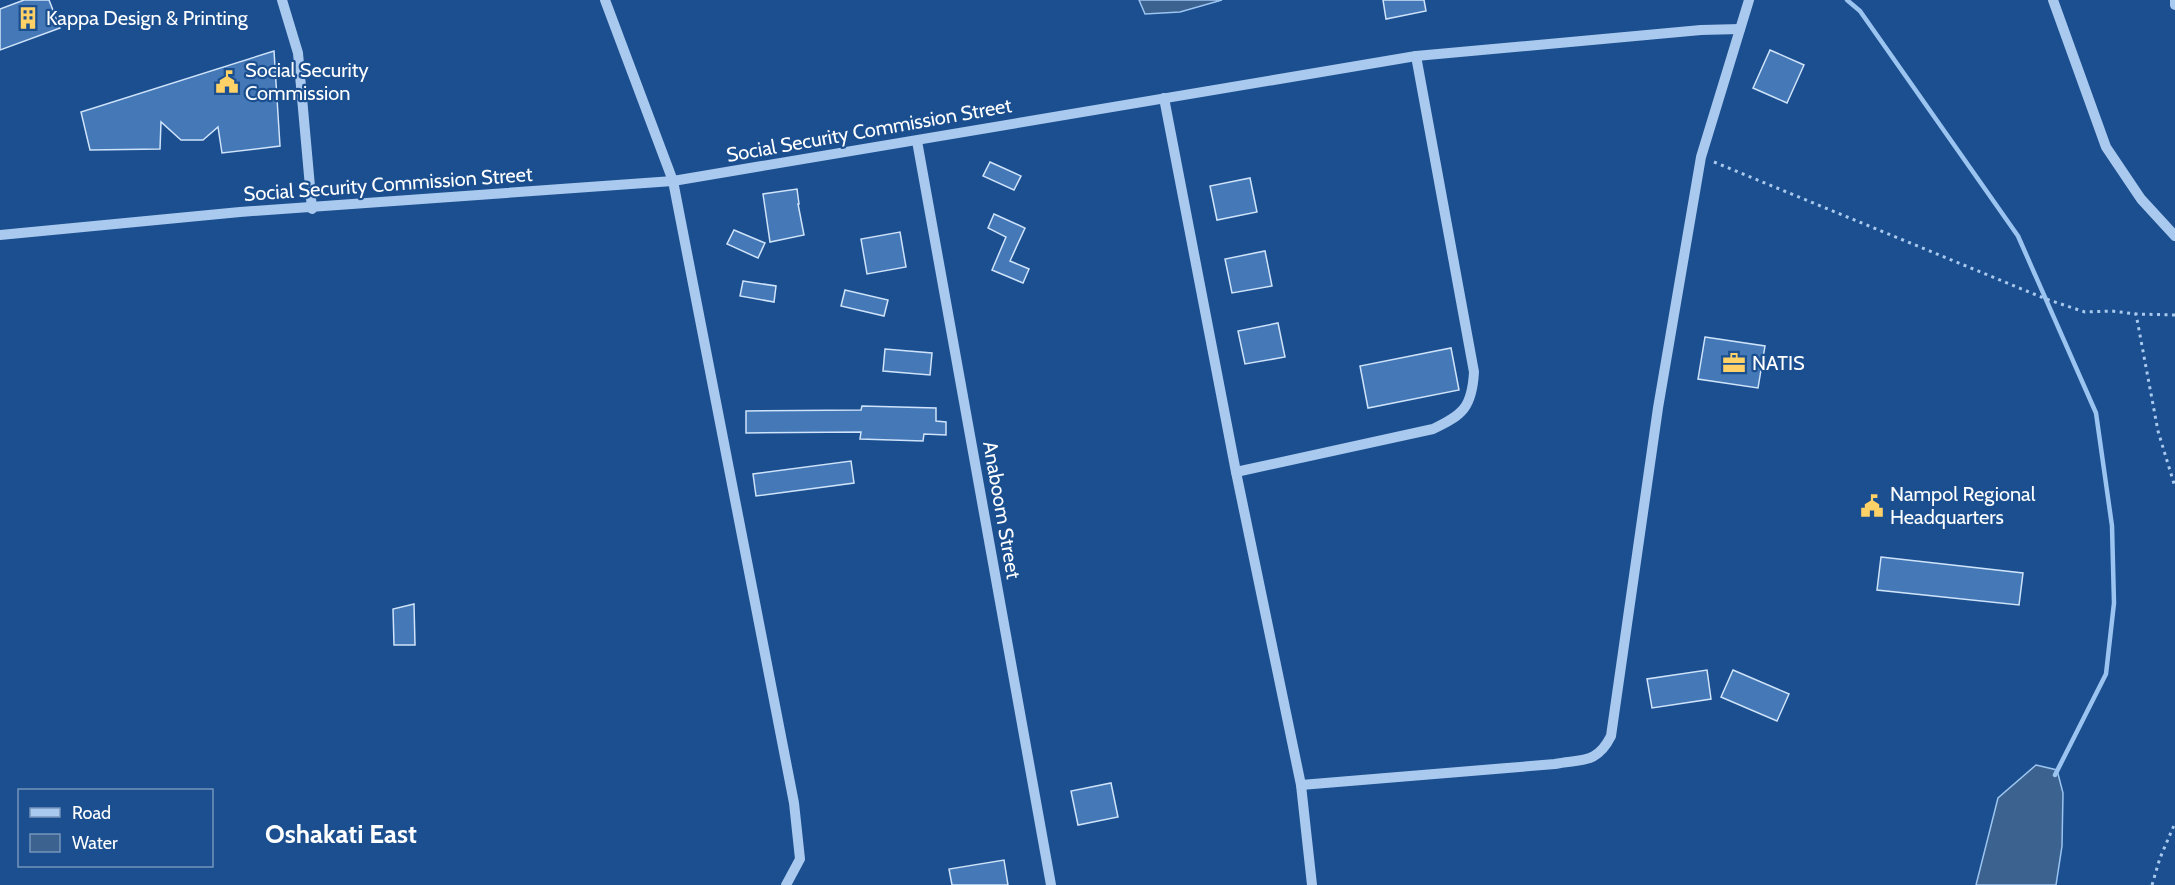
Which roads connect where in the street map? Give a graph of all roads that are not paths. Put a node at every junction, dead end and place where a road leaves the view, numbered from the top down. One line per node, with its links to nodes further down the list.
1 (282, 0): 12 (street)
2 (605, 0): 11 (street)
3 (1749, 0): 7 (street)
4 (2053, 0): 14 (street)
5 (2175, 0): 6 (street)
6 (2175, 5)
7 (1740, 28): 8 (street, Social Security Commission Street); 16 (street)
8 (1416, 56): 9 (street, Social Security Commission Street); 15 (street)
9 (1164, 98): 10 (street, Social Security Commission Street); 15 (street)
10 (917, 141): 11 (street, Social Security Commission Street); 18 (street, Anaboom Street)
11 (673, 181): 12 (street, Social Security Commission Street); 17 (street)
12 (312, 208): 13 (street, Social Security Commission Street)
13 (0, 235)
14 (2175, 236)
15 (1236, 472): 16 (street)
16 (1301, 785): 19 (street)
17 (786, 885)
18 (1051, 885)
19 (1312, 885)

